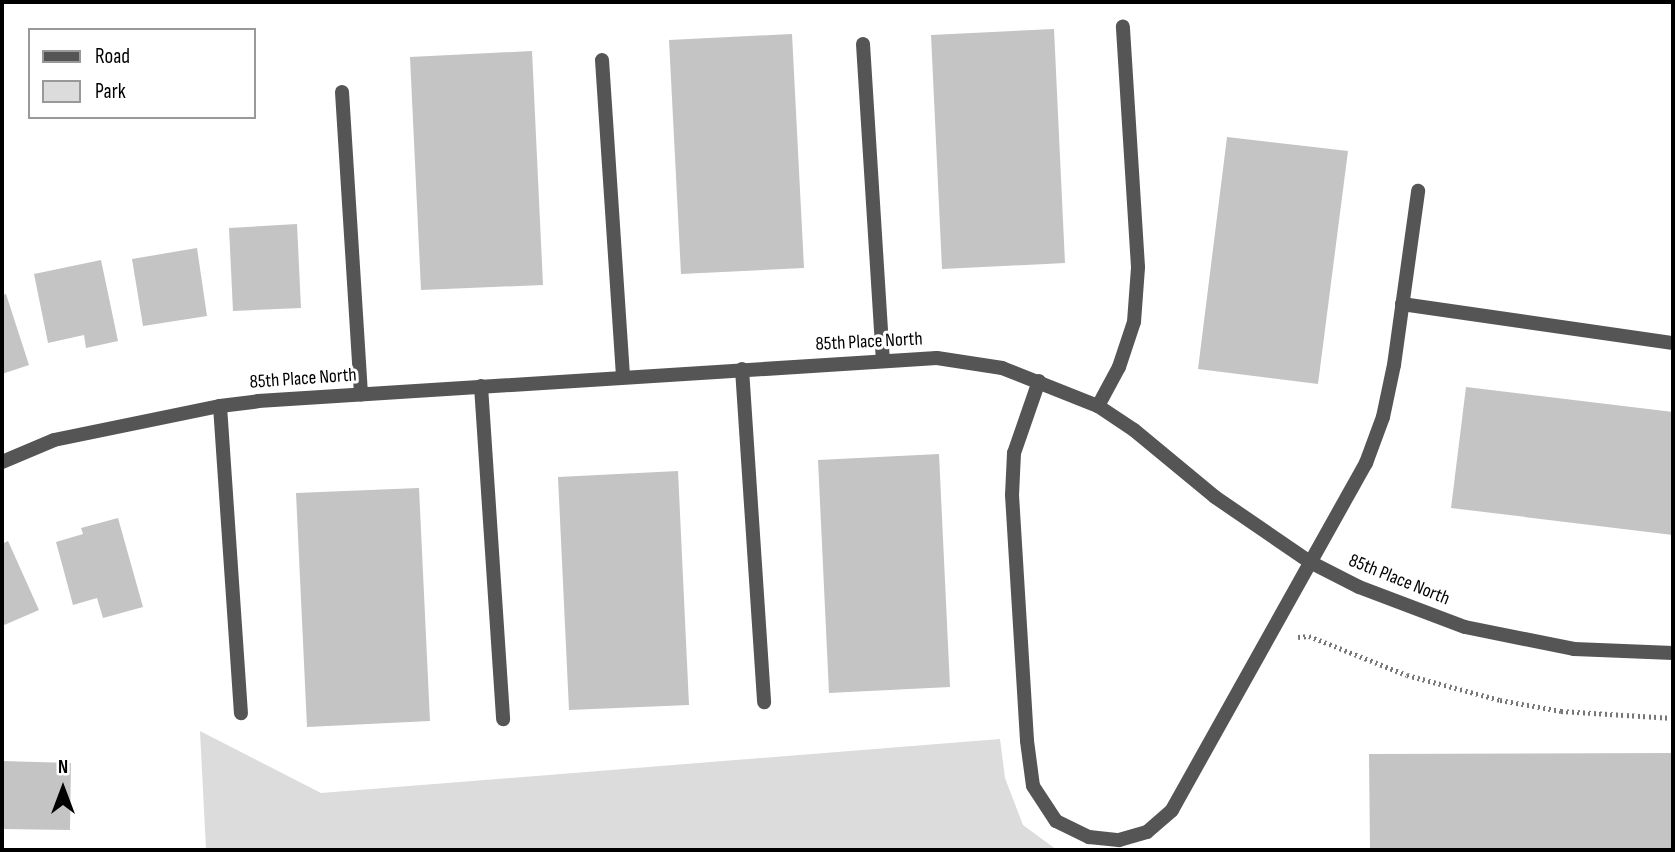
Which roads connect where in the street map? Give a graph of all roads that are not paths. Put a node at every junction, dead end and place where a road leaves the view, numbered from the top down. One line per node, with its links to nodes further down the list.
1 (1123, 26): 15 (street)
2 (863, 44): 8 (street)
3 (601, 60): 10 (street)
4 (342, 92): 13 (street)
5 (1418, 191): 6 (street)
6 (1402, 304): 7 (street); 17 (street)
7 (1673, 343)
8 (883, 359): 9 (street, 85th Place North); 11 (street, 85th Place North)
9 (742, 369): 10 (street, 85th Place North); 19 (street)
10 (623, 376): 12 (street, 85th Place North)
11 (1039, 381): 15 (street, 85th Place North); 17 (street)
12 (481, 386): 13 (street, 85th Place North); 21 (street)
13 (361, 394): 14 (street, 85th Place North)
14 (220, 406): 16 (street, 85th Place North); 20 (street)
15 (1098, 406): 17 (street, 85th Place North)
16 (2, 461)
17 (1310, 562): 18 (street, 85th Place North)
18 (1673, 653)
19 (764, 702)
20 (241, 713)
21 (503, 719)

